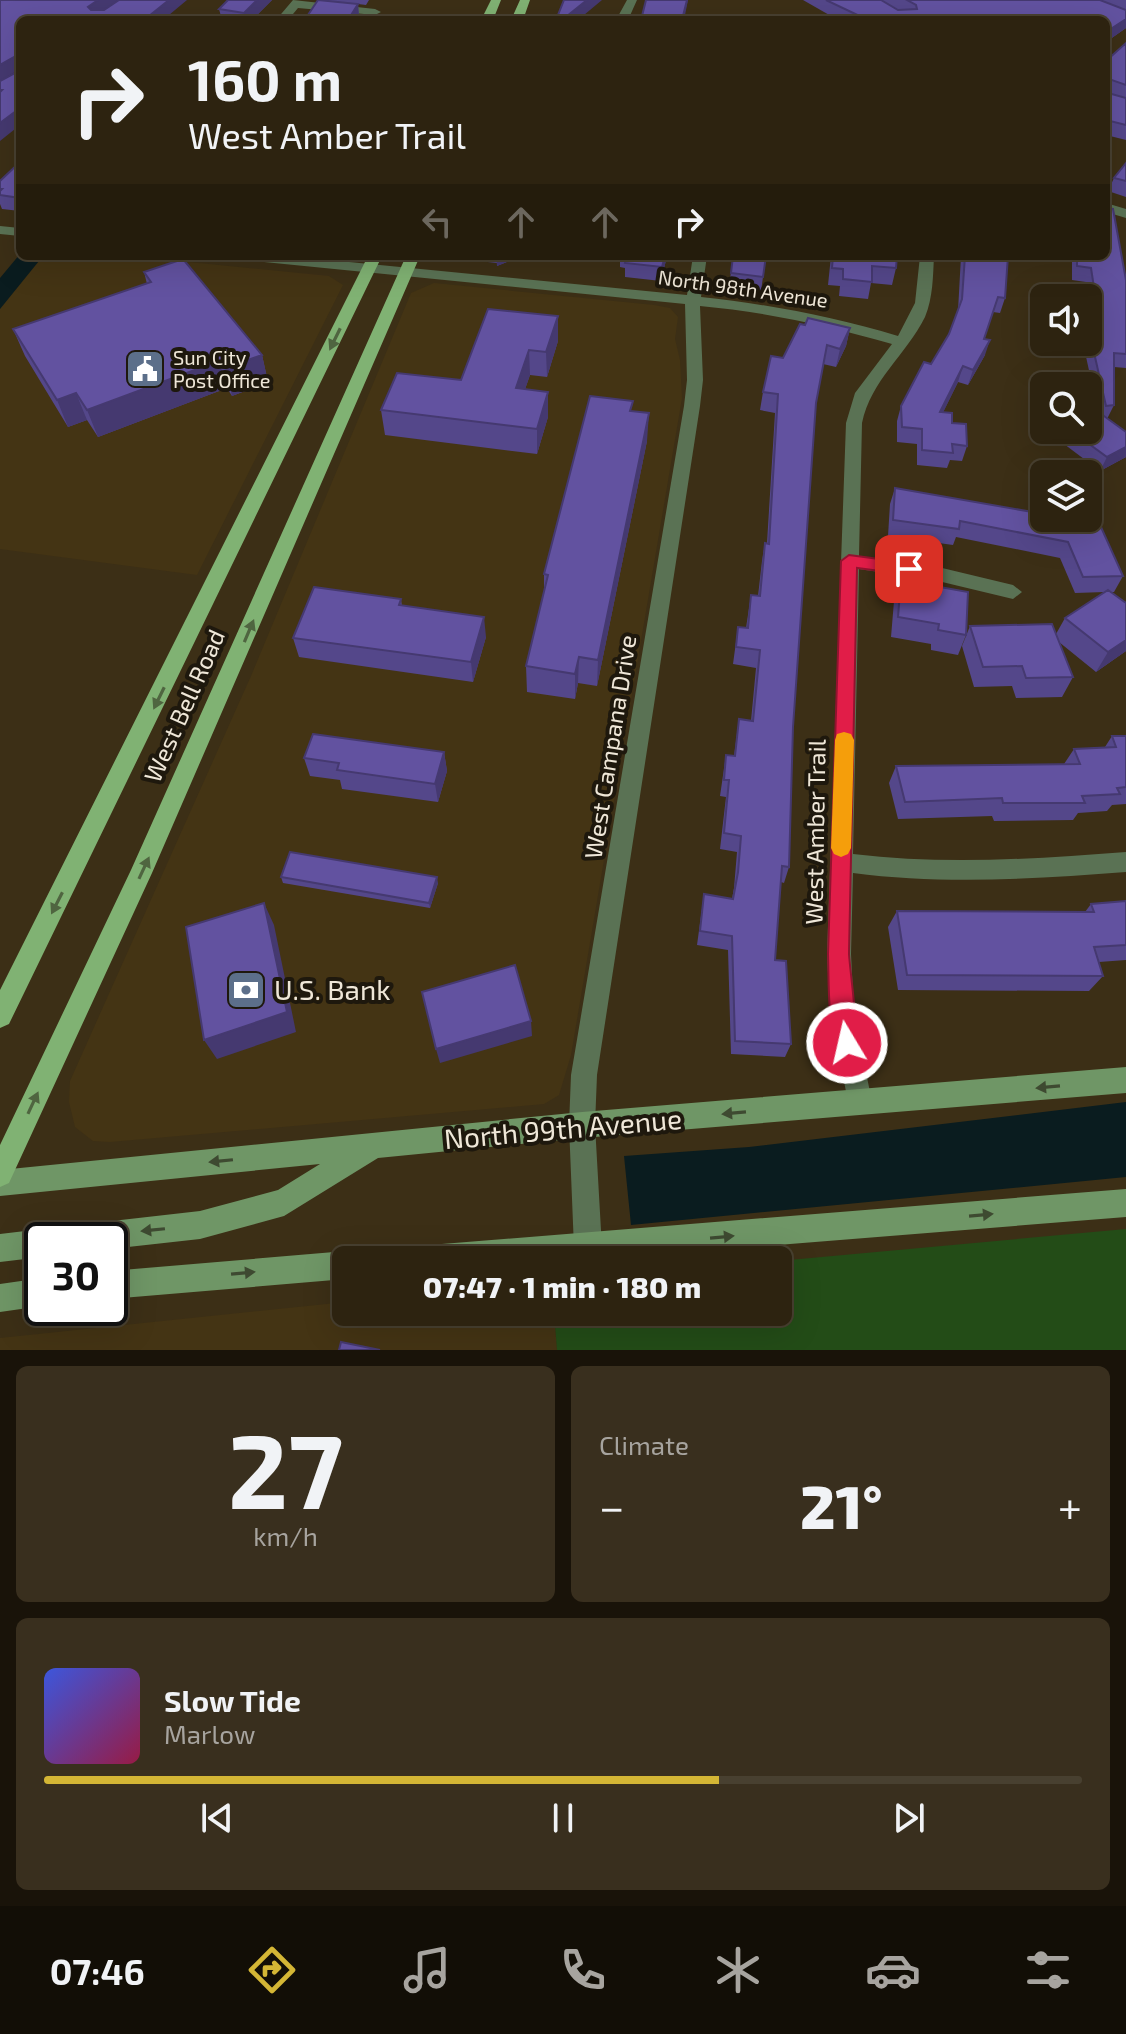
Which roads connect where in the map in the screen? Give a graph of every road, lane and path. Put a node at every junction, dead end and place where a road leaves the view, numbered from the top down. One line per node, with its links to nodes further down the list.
1 (298, 2): 2 (street)
2 (375, 12)
3 (329, 260): 7 (street, North 98th Avenue)
4 (411, 260): 8 (main road, West Bell Road)
5 (699, 260): 9 (street, West Campana Drive)
6 (926, 260): 10 (street, West Amber Trail)
7 (372, 262): 8 (street, North 98th Avenue); 15 (main road, West Bell Road, one-way to 15)
8 (406, 272): 9 (street, North 98th Avenue); 20 (main road, West Bell Road, one-way to 8)
9 (692, 300): 10 (street, North 98th Avenue); 18 (street, West Campana Drive)
10 (900, 341): 11 (street, West Amber Trail)
11 (849, 561): 12 (street); 13 (street, West Amber Trail)
12 (1013, 592)
13 (841, 862): 14 (street); 17 (street, West Amber Trail)
14 (1126, 862)
15 (0, 1016)
16 (1126, 1080): 17 (main road, North 99th Avenue, one-way to 17)
17 (859, 1102): 18 (main road, North 99th Avenue, one-way to 18)
18 (582, 1125): 19 (main road, North 99th Avenue); 25 (street, West Campana Drive)
19 (372, 1148): 21 (main road, North 99th Avenue, one-way to 21); 23 (main road, one-way to 23)
20 (0, 1174)
21 (0, 1183)
22 (1126, 1203): 26 (main road, one-way to 22)
23 (128, 1233)
24 (24, 1245): 27 (main road)
25 (588, 1246)
26 (612, 1246)
27 (0, 1248)
28 (332, 1266): 29 (main road, one-way to 28)
29 (128, 1283)
30 (24, 1295): 31 (main road)
31 (0, 1298)

